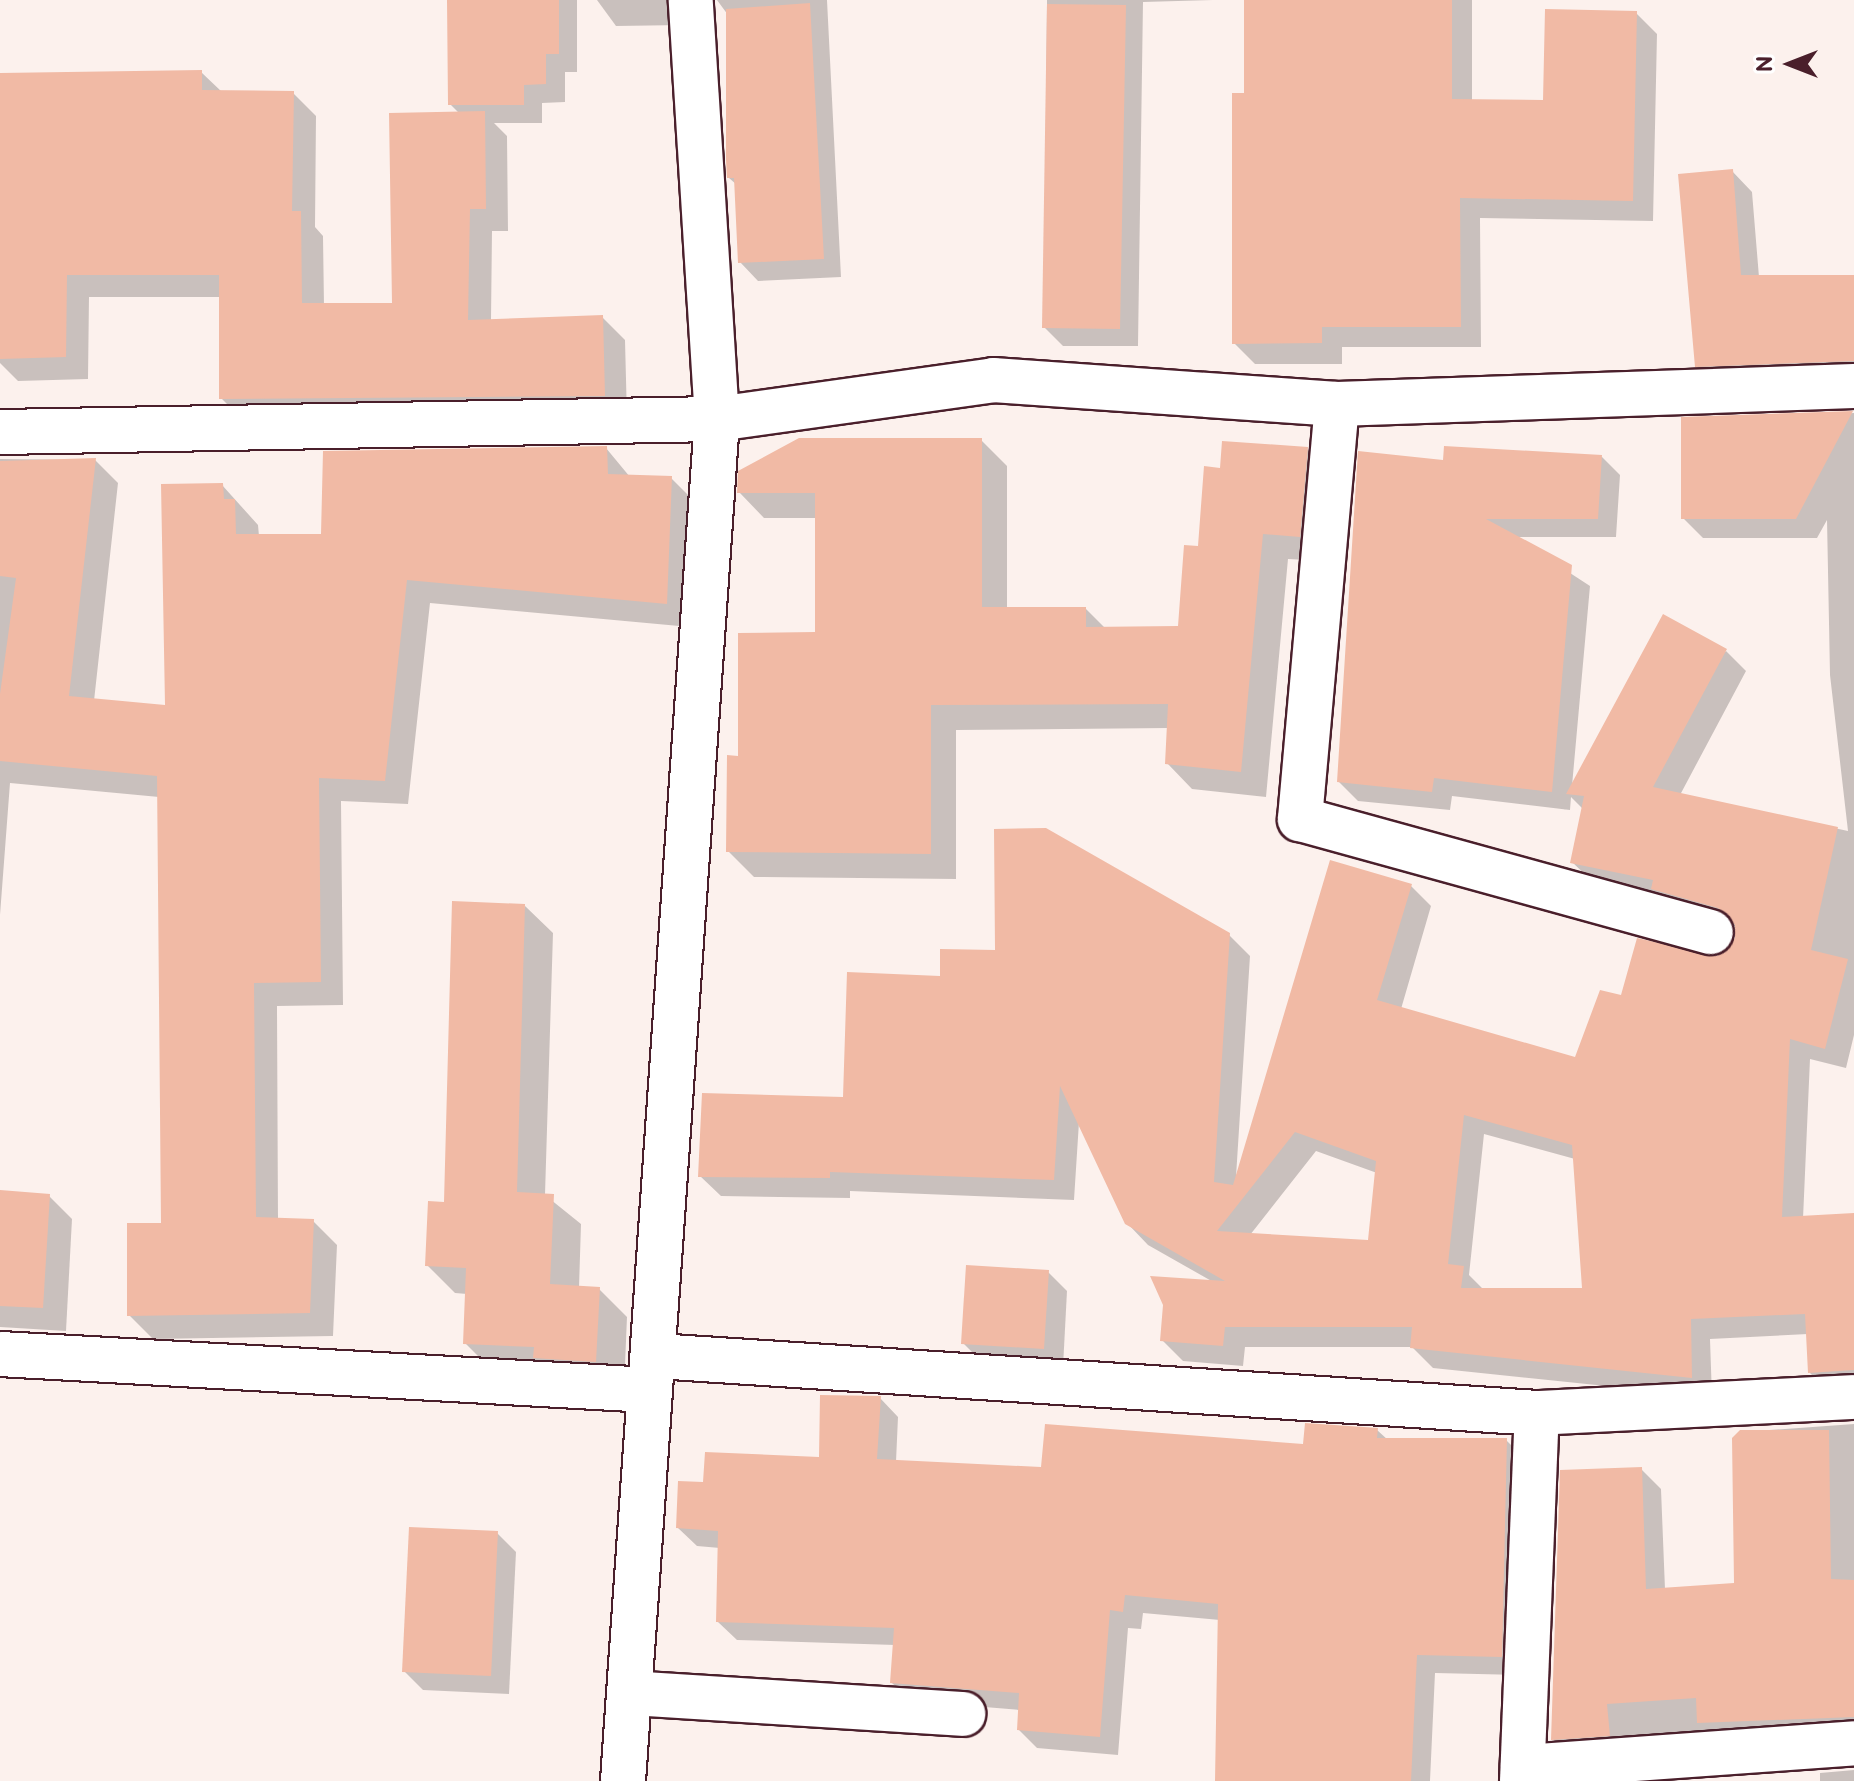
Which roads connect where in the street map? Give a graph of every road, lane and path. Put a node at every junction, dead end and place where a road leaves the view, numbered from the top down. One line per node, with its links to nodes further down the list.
1 (691, 0): 4 (street)
2 (1854, 386): 3 (street)
3 (1337, 404): 4 (street); 6 (street)
4 (717, 419): 5 (street); 8 (street)
5 (0, 432)
6 (1711, 932)
7 (0, 1354): 8 (street)
8 (653, 1373): 10 (street); 11 (street)
9 (1854, 1397): 10 (street)
10 (1537, 1413): 14 (street)
11 (630, 1693): 12 (street); 15 (street)
12 (963, 1714)
13 (1854, 1743): 14 (street)
14 (1522, 1774)
15 (623, 1781)

